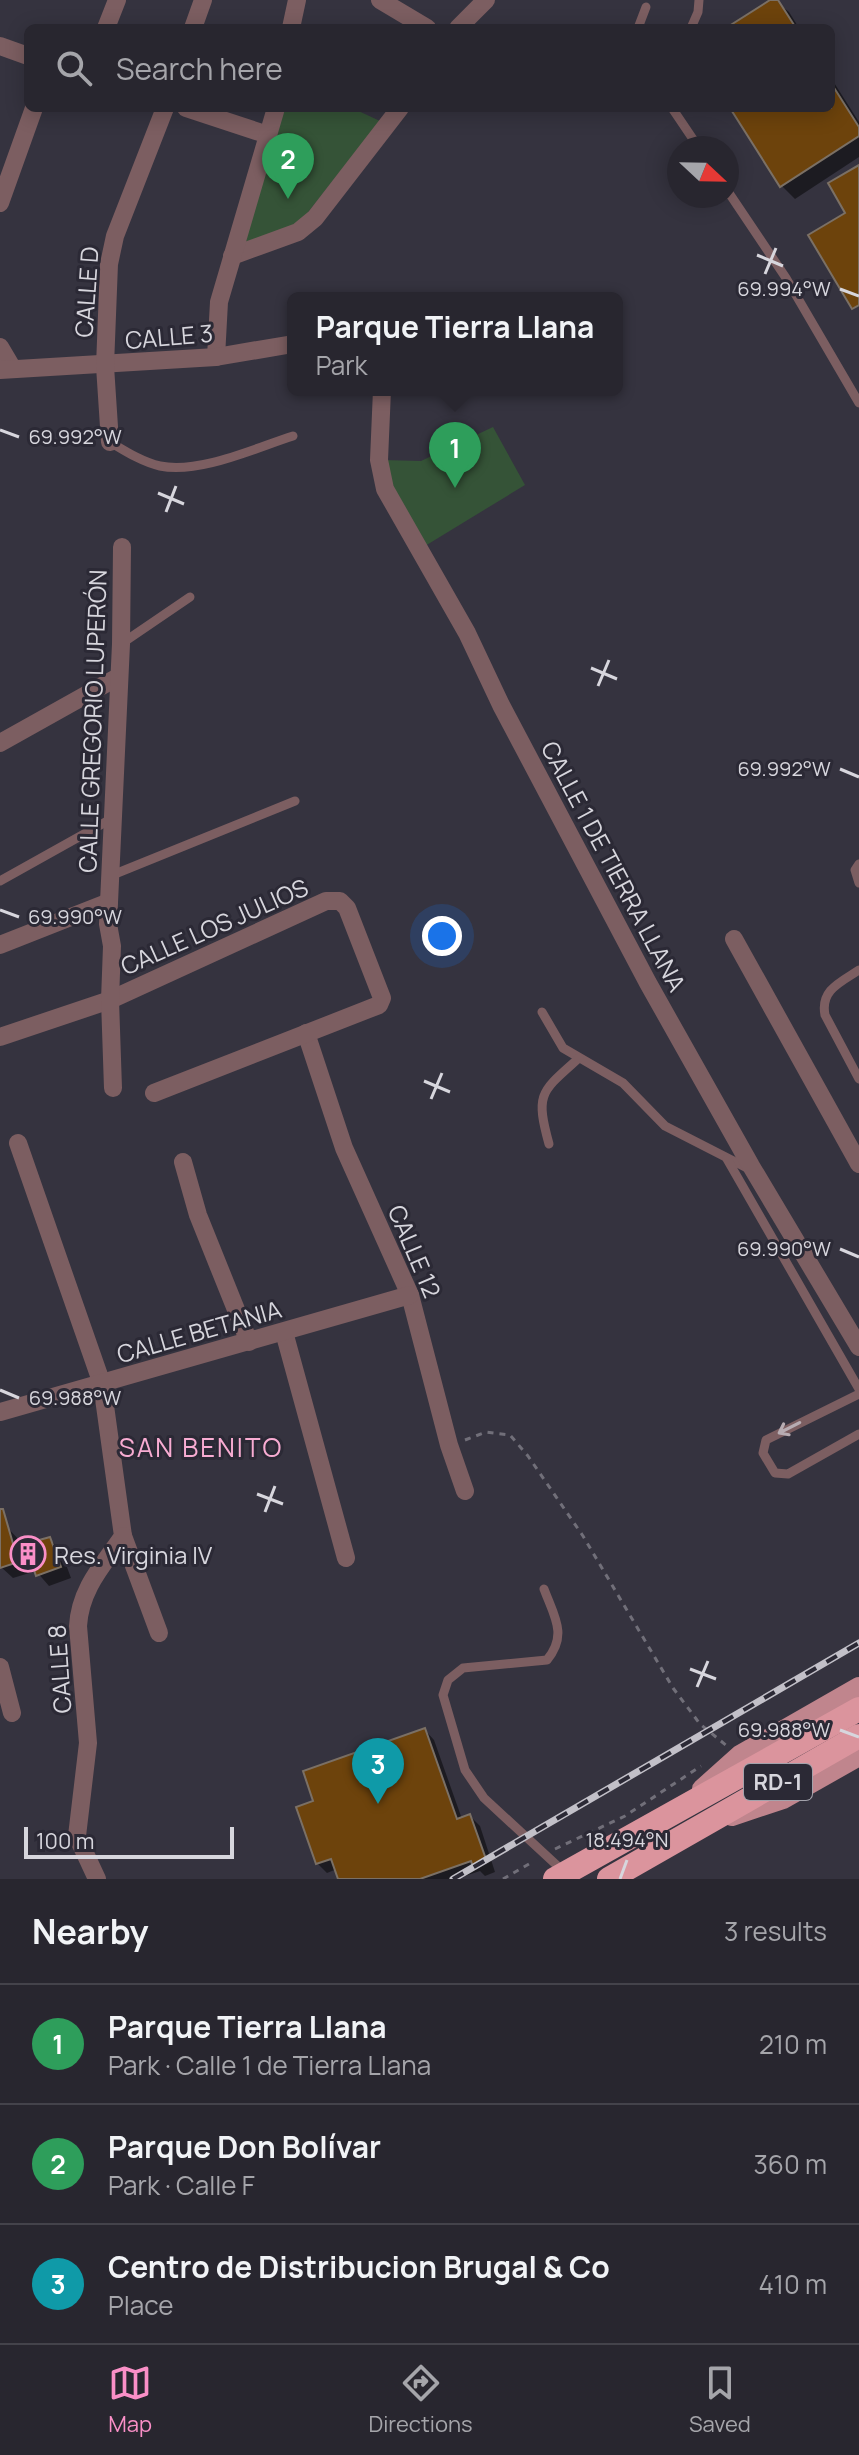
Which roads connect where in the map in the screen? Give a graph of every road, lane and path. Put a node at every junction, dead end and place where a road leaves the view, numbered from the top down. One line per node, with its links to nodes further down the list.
1 (117, 0): 8 (street)
2 (203, 0): 9 (street)
3 (297, 0): 10 (street)
4 (380, 0): 11 (street)
5 (486, 0): 12 (street)
6 (699, 0): 14 (lane)
7 (646, 7): 13 (lane)
8 (108, 24)
9 (194, 24)
10 (292, 24)
11 (420, 24)
12 (462, 24)
13 (640, 24)
14 (693, 24)
15 (0, 46): 16 (street)
16 (24, 55)
17 (33, 112): 25 (street)
18 (163, 112): 31 (street, CALLE D)
19 (198, 112): 23 (street)
20 (275, 112): 23 (street)
21 (397, 112): 27 (street)
22 (675, 112): 24 (lane)
23 (268, 135): 27 (street)
24 (691, 136)
25 (0, 203)
26 (739, 208): 34 (lane)
27 (232, 256): 30 (street)
28 (287, 345): 30 (street, CALLE 3)
29 (0, 347): 32 (street)
30 (216, 357): 31 (street, CALLE 3)
31 (105, 366): 32 (street, CALLE 3); 36 (street, CALLE D)
32 (6, 369)
33 (382, 396): 65 (street, CALLE 1 DE TIERRA LLANA)
34 (859, 403)
35 (293, 436): 36 (lane)
36 (110, 442)
37 (122, 547): 39 (street, CALLE GREGORIO LUPERÓN)
38 (190, 597): 39 (lane)
39 (121, 644): 40 (street, CALLE GREGORIO LUPERÓN)
40 (118, 677): 41 (street); 43 (street, CALLE GREGORIO LUPERÓN)
41 (0, 743)
42 (295, 801): 45 (lane)
43 (111, 819): 45 (street, CALLE GREGORIO LUPERÓN); 46 (lane)
44 (859, 864): 47 (lane)
45 (110, 876): 48 (street, CALLE GREGORIO LUPERÓN)
46 (0, 881)
47 (859, 883)
48 (109, 902): 50 (street); 52 (street, CALLE GREGORIO LUPERÓN)
49 (734, 939): 64 (street)
50 (0, 945)
51 (859, 970): 57 (lane)
52 (110, 1000): 54 (street, CALLE LOS JULIOS); 55 (street, CALLE LOS JULIOS); 58 (street, CALLE GREGORIO LUPERÓN)
53 (542, 1012): 56 (lane)
54 (306, 1033): 59 (street, CALLE LOS JULIOS); 66 (street, CALLE 12)
55 (0, 1037)
56 (579, 1058): 61 (lane); 62 (lane)
57 (859, 1079)
58 (113, 1088)
59 (154, 1093)
60 (18, 1143): 70 (street)
61 (549, 1144)
62 (727, 1158): 65 (lane); 71 (lane)
63 (183, 1162): 68 (street)
64 (859, 1164)
65 (754, 1171): 69 (street, CALLE 1 DE TIERRA LLANA)
66 (410, 1295): 67 (street, CALLE BETANIA); 74 (street, CALLE 12)
67 (284, 1332): 68 (street, CALLE BETANIA); 77 (street)
68 (249, 1342): 70 (street, CALLE BETANIA)
69 (859, 1347)
70 (102, 1384): 72 (street, CALLE BETANIA); 76 (street)
71 (859, 1391): 73 (lane, one-way to 73)
72 (0, 1412)
73 (859, 1434)
74 (449, 1445): 75 (street, CALLE 12); 85 (path)
75 (465, 1491)
76 (123, 1536): 79 (street); 92 (street, CALLE 8)
77 (346, 1558)
78 (544, 1589): 90 (lane)
79 (159, 1633)
80 (0, 1667): 83 (street)
81 (859, 1687): 88 (main road)
82 (859, 1709): 88 (highway, RD-1)
83 (12, 1713)
84 (859, 1736): 89 (highway, RD-1)
85 (717, 1755)
86 (859, 1756): 89 (main road)
87 (705, 1762): 90 (path)
88 (679, 1810): 91 (highway, RD-1)
89 (698, 1827): 94 (highway, RD-1)
90 (545, 1854): 91 (lane); 93 (path)
91 (560, 1876)
92 (97, 1879)
93 (503, 1879)
94 (609, 1879)

